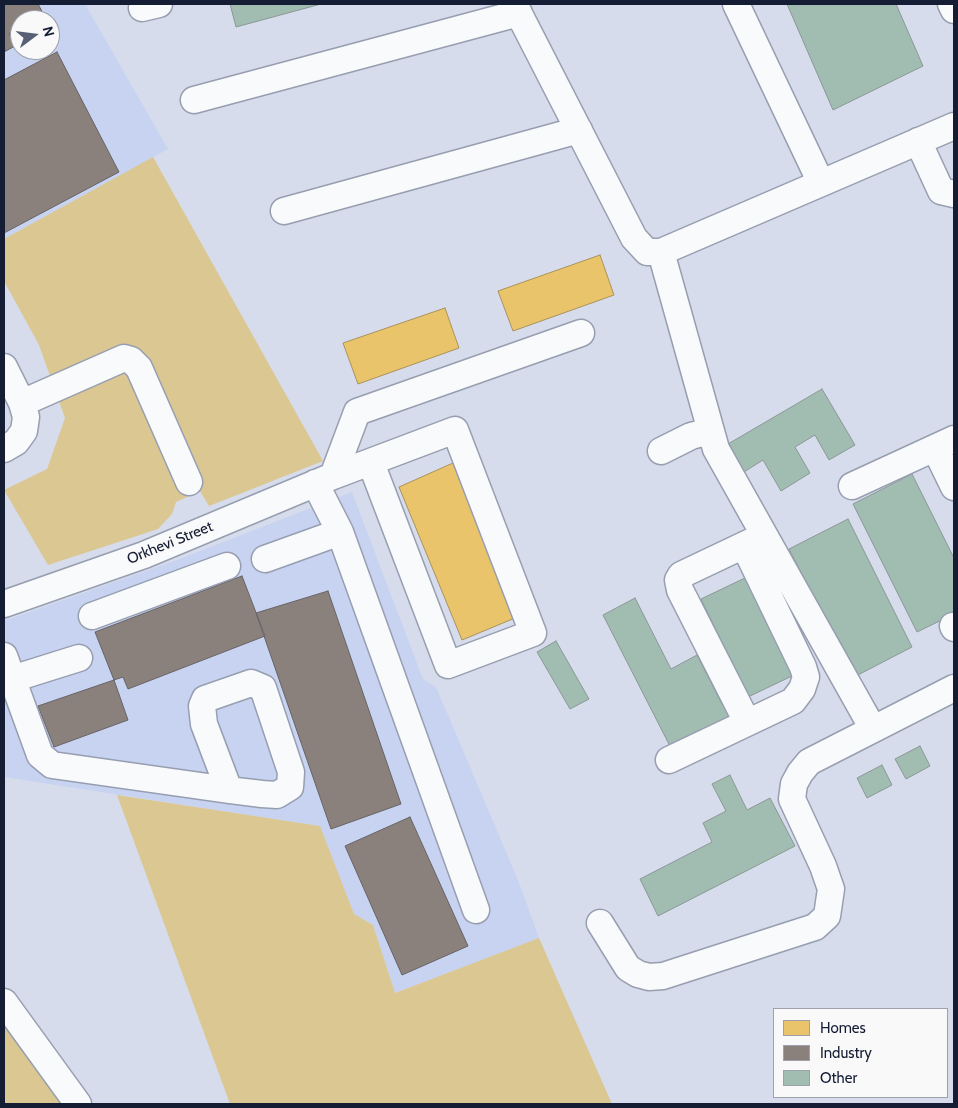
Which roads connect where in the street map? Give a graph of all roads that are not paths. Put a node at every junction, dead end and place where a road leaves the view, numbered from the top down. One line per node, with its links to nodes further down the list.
1 (736, 4): 9 (street)
2 (951, 4): 4 (street)
3 (517, 8): 5 (street); 7 (street)
4 (954, 10)
5 (194, 100)
6 (954, 126): 8 (street)
7 (579, 130): 11 (street); 12 (street)
8 (918, 141): 9 (street); 10 (street)
9 (821, 183): 12 (street)
10 (954, 194)
11 (284, 211)
12 (661, 252): 16 (street)
13 (581, 333): 21 (street)
14 (4, 367): 15 (street)
15 (22, 403): 18 (street); 22 (street)
16 (710, 431): 19 (street); 26 (street)
17 (945, 443): 23 (street); 24 (street)
18 (4, 449)
19 (661, 451)
20 (371, 463): 20 (street, Orkhevi Street); 21 (street, Orkhevi Street)
21 (324, 479): 25 (street); 27 (street, Orkhevi Street)
22 (189, 482)
23 (852, 486)
24 (954, 487)
25 (340, 532): 28 (street); 40 (street)
26 (754, 541): 36 (street); 36 (street); 37 (street)
27 (150, 553): 30 (street); 31 (street, Orkhevi Street)
28 (265, 559)
29 (227, 566): 30 (street)
30 (161, 589): 32 (street)
31 (4, 604)
32 (92, 616)
33 (79, 658): 34 (street)
34 (8, 667): 39 (street)
35 (954, 688): 37 (street)
36 (747, 722): 38 (street)
37 (874, 729): 41 (street)
38 (669, 760)
39 (229, 790)
40 (476, 910)
41 (600, 923)
42 (4, 1002): 43 (street)
43 (78, 1104)

